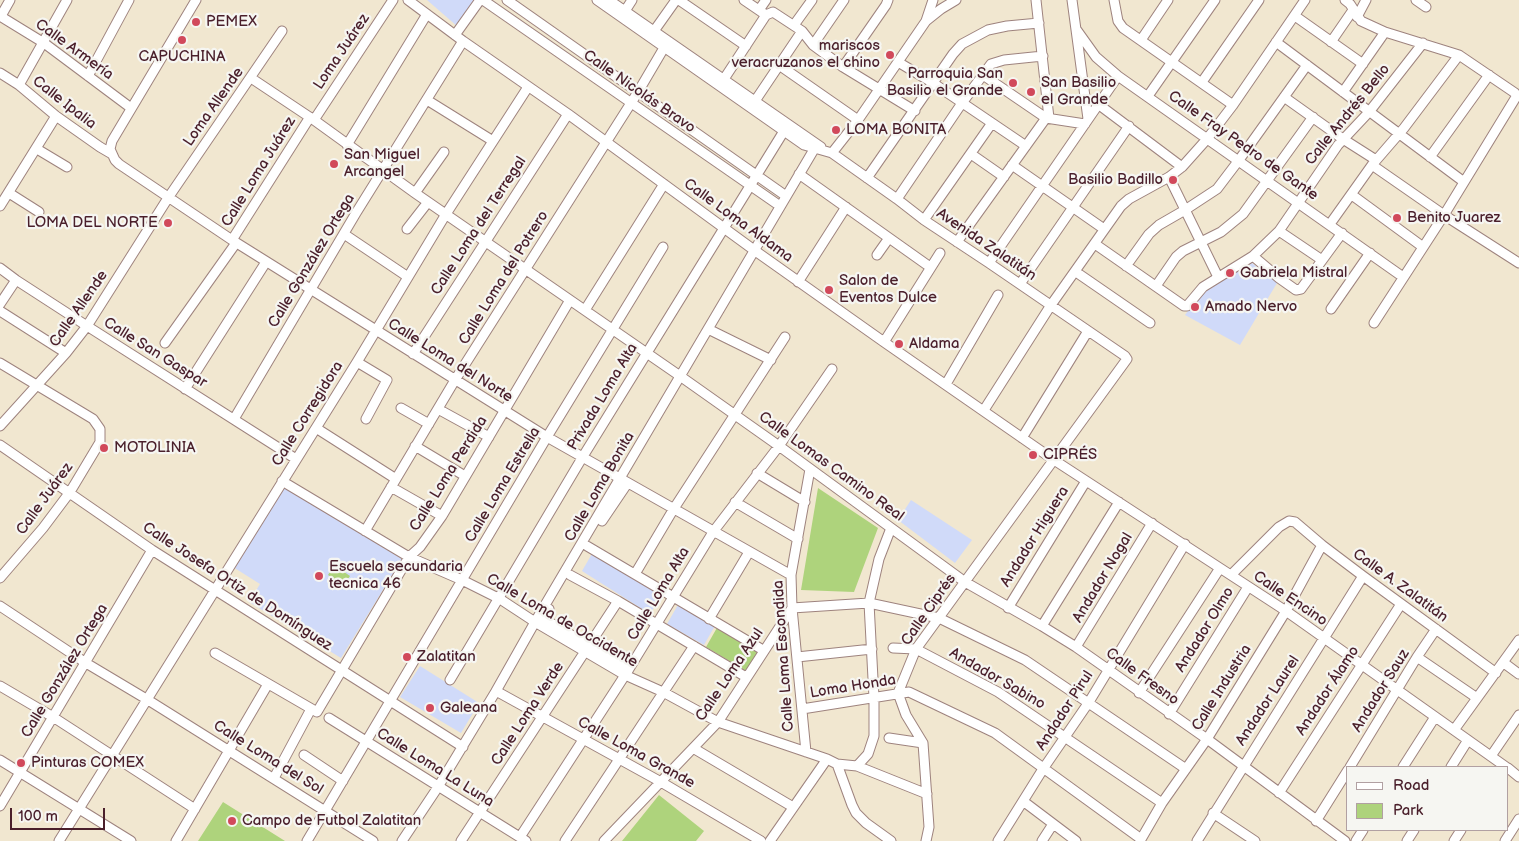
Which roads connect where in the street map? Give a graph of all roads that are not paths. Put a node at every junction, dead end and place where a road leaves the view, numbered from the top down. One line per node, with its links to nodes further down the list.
1 (10, 0): 35 (street)
2 (68, 0): 49 (street)
3 (129, 0): 64 (street)
4 (196, 0): 84 (street)
5 (393, 0): 90 (street, Loma Juárez)
6 (408, 0): 33 (street, Calle Loma Aldama)
7 (481, 0): 45 (street, Calle González Ortega); 80 (street, Calle Nicolás Bravo)
8 (507, 0): 74 (street, Calle Nicolás Bravo)
9 (597, 0): 51 (street)
10 (610, 0): 31 (street)
11 (632, 0): 31 (street)
12 (678, 0): 42 (street); 53 (street)
13 (744, 0): 32 (street)
14 (766, 0): 32 (street)
15 (812, 0): 39 (street)
16 (844, 0): 52 (street)
17 (888, 0): 61 (street)
18 (933, 0): 37 (street)
19 (956, 0): 37 (street)
20 (1036, 0): 38 (street)
21 (1072, 0): 40 (street)
22 (1114, 0): 46 (street)
23 (1168, 0): 46 (street)
24 (1259, 0): 69 (street)
25 (1305, 0): 36 (street)
26 (1346, 0): 34 (street)
27 (1366, 0): 34 (street)
28 (1416, 0): 30 (street)
29 (1211, 1): 56 (street)
30 (1426, 7)
31 (625, 11): 42 (street)
32 (765, 12): 39 (street); 53 (street)
33 (427, 14): 45 (street, Calle Loma Aldama); 102 (street)
34 (1355, 14): 44 (street); 48 (street)
35 (0, 16): 49 (street, Calle Armería)
36 (1295, 16): 47 (street); 48 (street)
37 (926, 21): 57 (street)
38 (1039, 23): 55 (street); 70 (street)
39 (794, 25): 43 (street)
40 (1076, 29): 65 (street, Calle Fray Pedro de Gante); 93 (street)
41 (282, 31): 67 (street, Loma Allende)
42 (654, 31): 51 (street)
43 (802, 31): 52 (street); 59 (street)
44 (1385, 32): 50 (street); 58 (street)
45 (459, 38): 72 (street, Calle Loma Aldama); 78 (street, Calle González Ortega)
46 (1141, 40): 56 (street)
47 (1276, 42): 60 (street); 83 (street)
48 (1332, 42): 58 (street)
49 (44, 43): 64 (street, Calle Armería); 71 (street)
50 (1424, 43): 54 (street); 86 (street, Calle Andrés Bello)
51 (667, 44): 68 (street); 74 (street, Calle Loma del Potrero); 96 (street)
52 (813, 45): 61 (street)
53 (746, 46): 68 (street)
54 (1459, 55): 66 (street); 97 (street)
55 (1043, 56): 63 (street); 91 (street)
56 (1172, 61): 69 (street); 76 (street)
57 (898, 62): 70 (street); 73 (street)
58 (1363, 64): 75 (street)
59 (779, 65): 79 (street); 92 (street)
60 (1307, 65): 75 (street); 77 (street)
61 (843, 67): 73 (street)
62 (0, 73): 71 (street, Calle Ipalia)
63 (983, 75): 81 (street); 91 (street)
64 (88, 76): 84 (street, Calle Armería)
65 (1118, 76): 76 (street, Calle Fray Pedro de Gante); 82 (street)
66 (1489, 76): 110 (street); 123 (street)
67 (251, 78): 90 (street, Calle Lomas Camino Real); 131 (street, Loma Allende)
68 (724, 79): 79 (street)
69 (1202, 82): 83 (street)
70 (933, 83): 81 (street); 85 (street)
71 (19, 84): 88 (street, Calle Ipalia)
72 (528, 88): 87 (street, Calle Loma Aldama); 100 (street, Calle Corregidora)
73 (879, 89): 85 (street); 92 (street)
74 (638, 92): 80 (street, Calle Loma del Potrero); 118 (street, Calle Nicolás Bravo)
75 (1343, 92): 86 (street)
76 (1148, 96): 99 (street, Calle Fray Pedro de Gante)
77 (1284, 97): 89 (street); 111 (street)
78 (427, 100): 100 (street); 116 (street, Calle González Ortega)
79 (755, 101): 104 (street)
80 (631, 103): 101 (street, Calle Loma del Potrero); 125 (street, Calle Nicolás Bravo)
81 (962, 103): 94 (street); 132 (street)
82 (1098, 104): 93 (street); 95 (street)
83 (1233, 105): 99 (street)
84 (131, 108): 106 (street)
85 (915, 111): 121 (street)
86 (1369, 112): 97 (street); 98 (street, Calle Andrés Bello)
87 (568, 114): 101 (street, Calle Loma Aldama); 152 (street, Calle Loma del Terregal)
88 (56, 116): 105 (street); 106 (street, Calle Ipalia)
89 (1313, 117): 98 (street); 122 (street)
90 (312, 118): 102 (street, Calle Lomas Camino Real); 153 (street, Calle Loma Juárez)
91 (1048, 118): 93 (street); 103 (street)
92 (858, 120): 108 (street)
93 (1086, 121): 126 (street)
94 (992, 123): 103 (street); 109 (street)
95 (1129, 126): 115 (street); 138 (street)
96 (784, 132): 104 (street); 118 (street, Privada Loma Alta)
97 (1398, 133): 110 (street); 112 (street)
98 (1343, 139): 112 (street); 134 (street, Calle Andrés Bello)
99 (1207, 140): 111 (street, Calle Fray Pedro de Gante); 115 (street)
100 (494, 141): 141 (street, Calle Corregidora)
101 (606, 141): 124 (street, Calle Loma Aldama); 171 (street, Calle Loma del Potrero)
102 (347, 144): 116 (street, Calle Lomas Camino Real)
103 (1026, 146): 113 (street)
104 (818, 147): 108 (street, Avenida Zalatitán); 117 (street, Calle Loma Bonita)
105 (37, 149): 114 (street); 127 (street)
106 (111, 152): 131 (street, Calle Loma del Norte)
107 (444, 152): 128 (street)
108 (832, 153): 121 (street, Avenida Zalatitán)
109 (971, 154): 119 (street); 143 (street)
110 (1430, 157): 123 (street)
111 (1239, 160): 122 (street, Calle Fray Pedro de Gante); 139 (street)
112 (1374, 162): 129 (street); 142 (street)
113 (1012, 165): 119 (street); 126 (street)
114 (67, 167)
115 (1182, 167): 120 (street)
116 (384, 170): 128 (street, Calle Lomas Camino Real); 150 (street, Calle González Ortega)
117 (799, 174): 130 (street, Calle Loma Bonita); 137 (street)
118 (756, 176): 125 (street, Privada Loma Alta); 130 (street, Calle Nicolás Bravo)
119 (1004, 177): 154 (street)
120 (1169, 177): 139 (street); 147 (street)
121 (867, 178): 132 (street, Avenida Zalatitán)
122 (1268, 180): 134 (street, Calle Fray Pedro de Gante); 155 (street)
123 (1464, 182): 142 (street)
124 (664, 184): 145 (street, Calle Loma Aldama); 186 (street)
125 (750, 186): 136 (street, Calle Nicolás Bravo); 145 (street, Privada Loma Alta)
126 (1042, 186): 138 (street); 166 (street)
127 (9, 193): 135 (street); 140 (street)
128 (415, 193): 133 (street, Calle Lomas Camino Real)
129 (1352, 195): 144 (street); 157 (street)
130 (786, 196): 136 (street, Calle Loma Bonita)
131 (168, 198): 153 (street, Calle Loma del Norte); 190 (street, Calle Allende)
132 (897, 199): 143 (street, Avenida Zalatitán)
133 (428, 202): 141 (street, Calle Lomas Camino Real); 146 (street)
134 (1299, 202): 144 (street, Calle Fray Pedro de Gante); 148 (street, Calle Andrés Bello)
135 (0, 206)
136 (780, 206): 159 (street, Calle Loma Bonita)
137 (846, 207): 151 (street); 177 (street)
138 (1073, 208): 147 (street); 178 (street)
139 (1186, 210): 155 (street); 168 (street)
140 (39, 212)
141 (446, 214): 152 (street, Calle Lomas Camino Real); 174 (street, Calle Corregidora)
142 (1444, 215): 157 (street); 167 (street)
143 (924, 220): 154 (street, Avenida Zalatitán)
144 (1330, 224): 149 (street, Calle Fray Pedro de Gante)
145 (725, 228): 159 (street, Calle Loma Aldama); 198 (street, Privada Loma Alta)
146 (408, 229)
147 (1104, 229): 156 (street)
148 (1278, 231): 163 (street, Calle Andrés Bello); 164 (street)
149 (1342, 233): 161 (street, Calle Fray Pedro de Gante); 164 (street)
150 (344, 234): 174 (street); 180 (street, Calle González Ortega)
151 (888, 238): 162 (street); 169 (street)
152 (485, 241): 171 (street, Calle Lomas Camino Real); 200 (street, Calle Loma del Terregal)
153 (234, 242): 165 (street, Calle Loma del Norte); 197 (street, Calle Loma Juárez)
154 (957, 242): 166 (street, Avenida Zalatitán)
155 (1201, 243): 175 (street); 179 (street)
156 (1095, 244): 168 (street); 172 (street)
157 (1423, 246): 173 (street)
158 (663, 247): 191 (street, Calle Loma Estrella)
159 (754, 250): 177 (street, Calle Loma Aldama); 192 (street, Calle Loma Bonita)
160 (940, 253): 169 (street)
161 (1370, 253): 173 (street, Calle Fray Pedro de Gante); 185 (street)
162 (877, 255)
163 (1253, 256): 164 (street); 175 (street, Calle Andrés Bello)
164 (1322, 260)
165 (266, 262): 180 (street, Calle Loma del Norte); 210 (street)
166 (989, 263): 178 (street, Avenida Zalatitán)
167 (1519, 263)
168 (1126, 266): 179 (street)
169 (930, 267): 196 (street)
170 (0, 268): 176 (street, Calle San Gaspar)
171 (526, 268): 182 (street, Calle Lomas Camino Real); 207 (street, Calle Loma del Potrero)
172 (1076, 272): 184 (street); 188 (street)
173 (1403, 276): 189 (street)
174 (408, 277): 193 (street, Calle Corregidora)
175 (1218, 277): 179 (street, Calle Andrés Bello)
176 (16, 280): 183 (street); 190 (street, Calle San Gaspar)
177 (798, 282): 196 (street, Calle Loma Aldama)
178 (1020, 284): 184 (street, Avenida Zalatitán)
179 (1156, 286)
180 (311, 289): 193 (street, Calle Loma del Norte); 216 (street, Calle González Ortega)
181 (998, 295): 209 (street)
182 (570, 300): 186 (street, Calle Lomas Camino Real); 214 (street, Calle Loma Perdida)
183 (0, 304)
184 (1051, 305): 194 (street, Avenida Zalatitán); 213 (street)
185 (1331, 309)
186 (585, 310): 191 (street, Calle Lomas Camino Real)
187 (0, 311): 199 (street)
188 (1150, 323)
189 (1374, 324)
190 (87, 326): 199 (street, Calle Allende); 210 (street, Calle San Gaspar)
191 (612, 329): 198 (street, Calle Lomas Camino Real); 222 (street, Calle Loma Estrella)
192 (708, 329): 202 (street); 206 (street, Calle Loma Bonita)
193 (376, 331): 200 (street, Calle Loma del Norte); 204 (street, Calle Corregidora)
194 (1088, 331): 201 (street, Avenida Zalatitán); 223 (street)
195 (785, 337): 202 (street)
196 (884, 342): 209 (street, Calle Loma Aldama)
197 (164, 343)
198 (647, 352): 206 (street, Calle Lomas Camino Real); 227 (street, Privada Loma Alta)
199 (66, 353): 208 (street, Calle Allende)
200 (413, 354): 207 (street, Calle Loma del Norte)
201 (1126, 359): 229 (street, Calle Ciprés)
202 (771, 360): 215 (street)
203 (0, 362): 208 (street)
204 (357, 362): 217 (street); 220 (street, Calle Corregidora)
205 (832, 369): 226 (street)
206 (680, 376): 215 (street, Calle Lomas Camino Real); 235 (street, Calle Loma Bonita)
207 (455, 380): 212 (street, Calle Loma del Potrero); 214 (street, Calle Loma del Norte)
208 (38, 384): 219 (street, Calle Allende); 237 (street, Calle Juárez)
209 (946, 384): 213 (street, Calle Loma Aldama)
210 (185, 389): 216 (street, Calle San Gaspar)
211 (401, 408): 218 (street)
212 (438, 408): 218 (street, Calle Loma del Potrero); 221 (street)
213 (984, 410): 223 (street, Calle Loma Aldama)
214 (504, 411): 221 (street, Calle Loma Perdida); 222 (street, Calle Loma del Norte)
215 (735, 416): 226 (street, Calle Lomas Camino Real); 241 (street)
216 (234, 419): 228 (street, Calle San Gaspar)
217 (366, 419)
218 (429, 424): 225 (street, Calle Loma del Potrero)
219 (0, 426)
220 (316, 428): 228 (street, Calle Corregidora); 236 (street)
221 (489, 437): 232 (street, Calle Loma Perdida)
222 (547, 437): 227 (street, Calle Loma del Norte); 261 (street, Calle Loma Estrella)
223 (1022, 438): 229 (street, Calle Loma Aldama)
224 (0, 445): 237 (street, Calle Josefa Ortiz de Domínguez)
225 (415, 446): 232 (street); 236 (street, Calle Loma del Potrero)
226 (779, 446): 230 (street, Calle Lomas Camino Real); 231 (street, Calle Loma Alta)
227 (582, 458): 235 (street, Calle Loma del Norte); 266 (street, Privada Loma Alta)
228 (296, 459): 233 (street, Calle Corregidora)
229 (1054, 460): 234 (street, Calle Encino); 262 (street, Calle Ciprés)
230 (810, 469): 239 (street, Calle Loma Escondida); 244 (street, Calle Lomas Camino Real)
231 (757, 473): 238 (street, Calle Loma Alta); 239 (street)
232 (465, 476): 242 (street, Calle Loma Perdida)
233 (282, 481): 245 (street, Calle Loma de Occidente); 264 (street, Calle Corregidora)
234 (1086, 481): 240 (street, Calle Encino); 272 (street, Andador Higuera)
235 (623, 482): 241 (street, Calle Loma del Norte); 250 (street); 276 (street, Calle Loma Bonita)
236 (393, 483): 242 (street); 245 (street, Calle Loma del Potrero)
237 (70, 492): 251 (street, Calle Josefa Ortiz de Domínguez); 260 (street, Calle Juárez)
238 (735, 502): 246 (street, Calle Loma Alta); 247 (street)
239 (804, 502): 247 (street, Calle Loma Escondida)
240 (1119, 502): 243 (street, Calle Encino); 278 (street)
241 (673, 510): 246 (street, Calle Loma del Norte); 255 (street)
242 (442, 516): 253 (street, Calle Loma Perdida)
243 (1152, 523): 248 (street, Calle Encino); 283 (street, Andador Nogal)
244 (891, 528): 262 (street, Calle Lomas Camino Real); 268 (street)
245 (365, 531): 253 (street, Calle Loma de Occidente)
246 (713, 532): 252 (street, Calle Loma del Norte); 265 (street, Calle Loma Alta)
247 (798, 539): 258 (street, Calle Loma Escondida)
248 (1185, 544): 254 (street, Calle Encino); 296 (street, Andador Pirul)
249 (1322, 545): 257 (street, Calle A. Zalatitán); 259 (street, Calle A. Zalatitán); 273 (street, Calle Industria)
250 (587, 546): 255 (street); 256 (street)
251 (152, 550): 264 (street, Calle Josefa Ortiz de Domínguez); 293 (street, Calle González Ortega)
252 (749, 552): 258 (street, Calle Loma del Norte); 274 (street)
253 (409, 557): 261 (street, Calle Loma de Occidente); 295 (street, Calle Loma Perdida)
254 (1220, 568): 257 (street, Calle Encino); 308 (street)
255 (635, 574): 265 (street)
256 (570, 575): 267 (street); 285 (street)
257 (1231, 575): 263 (street, Calle Encino)
258 (791, 576): 271 (street, Calle Loma Escondida)
259 (1363, 576): 269 (street, Calle A. Zalatitán); 280 (street, Andador Laurel)
260 (0, 578)
261 (462, 580): 266 (street, Calle Loma de Occidente); 312 (street, Calle Loma Estrella)
262 (965, 582): 272 (street, Calle Fresno); 275 (street, Calle Ciprés)
263 (1248, 587): 273 (street, Calle Encino); 316 (street, Andador Olmo)
264 (215, 590): 295 (street, Calle Josefa Ortiz de Domínguez); 311 (street, Calle Corregidora)
265 (674, 597): 274 (street); 277 (street, Calle Loma Alta)
266 (500, 599): 276 (street, Calle Loma de Occidente); 301 (street, Privada Loma Alta)
267 (618, 601): 277 (street); 285 (street, Calle Loma Verde)
268 (869, 604): 271 (street); 275 (street); 288 (street)
269 (1401, 604): 279 (street, Calle A. Zalatitán); 294 (street, Andador Álamo)
270 (0, 606): 293 (street, Calle Loma del Sol)
271 (792, 608): 287 (street, Calle Loma Azul); 291 (street, Calle Loma Escondida)
272 (1008, 608): 278 (street, Calle Fresno)
273 (1286, 611): 280 (street, Calle Encino); 327 (street, Calle Industria)
274 (710, 618): 287 (street)
275 (939, 618): 286 (street, Calle Ciprés); 313 (street)
276 (535, 622): 285 (street, Calle Loma de Occidente); 305 (street, Calle Loma Bonita)
277 (657, 625): 282 (street); 297 (street, Calle Loma Alta)
278 (1042, 626): 283 (street, Calle Fresno)
279 (1436, 629): 290 (street, Andador Sauz); 298 (street, Calle A. Zalatitán)
280 (1325, 638): 294 (street, Calle Encino); 343 (street, Andador Laurel)
281 (1519, 640): 292 (street)
282 (694, 646): 300 (street); 306 (street)
283 (1076, 647): 296 (street, Calle Fresno)
284 (893, 648): 286 (street)
285 (587, 649): 297 (street, Calle Loma de Occidente); 319 (street, Calle Loma Verde)
286 (916, 649): 307 (street, Calle Ciprés); 324 (street, Andador Sabino)
287 (763, 650): 300 (street, Calle Loma Azul)
288 (872, 650): 291 (street); 309 (street)
289 (215, 653): 302 (street)
290 (1417, 657): 304 (street, Andador Sauz); 310 (street)
291 (797, 658): 314 (street, Calle Loma Escondida)
292 (1504, 662): 298 (street); 299 (street)
293 (86, 663): 311 (street, Calle Loma del Sol); 318 (street, Calle González Ortega)
294 (1361, 664): 304 (street, Calle Encino); 356 (street, Andador Álamo)
295 (341, 670): 312 (street, Calle Josefa Ortiz de Domínguez); 315 (street, Calle Loma Perdida)
296 (1108, 670): 308 (street, Calle Fresno); 313 (street, Andador Pirul)
297 (627, 672): 306 (street, Calle Loma de Occidente); 326 (street, Calle Loma Alta)
298 (1496, 672): 310 (street)
299 (1519, 674)
300 (746, 677): 322 (street, Calle Loma Azul)
301 (450, 680)
302 (268, 684): 315 (street); 333 (street)
303 (0, 686): 318 (street)
304 (1398, 690): 320 (street, Calle Encino); 344 (street, Andador Sauz)
305 (496, 691): 319 (street, Calle Loma Grande); 331 (street, Calle Loma Bonita)
306 (663, 692): 322 (street, Calle Loma de Occidente); 338 (street)
307 (898, 693): 309 (street, Loma Honda); 330 (street); 348 (street, Loma Honda)
308 (1139, 693): 316 (street, Calle Fresno)
309 (874, 698): 314 (street, Loma Honda); 342 (street)
310 (1477, 698): 323 (street)
311 (148, 700): 333 (street, Calle Loma del Sol); 336 (street, Calle Corregidora)
312 (391, 700): 329 (street, Calle Loma Estrella); 331 (street, Calle Josefa Ortiz de Domínguez)
313 (1089, 702): 324 (street, Andador Pirul); 349 (street)
314 (802, 709): 334 (street, Calle Loma Escondida)
315 (314, 710): 352 (street, Calle Loma Perdida)
316 (1169, 714): 327 (street, Calle Fresno)
317 (1519, 715): 337 (street)
318 (53, 717): 336 (street); 350 (street, Calle González Ortega)
319 (542, 717): 326 (street, Calle Loma Grande); 365 (street, Calle Loma Verde)
320 (1435, 717): 323 (street, Calle Encino); 345 (street)
321 (329, 718): 329 (street, Calle Loma La Luna)
322 (718, 722): 332 (street, Calle Loma Azul); 334 (street, Calle Loma de Occidente)
323 (1454, 730): 328 (street, Calle Encino)
324 (1066, 736): 348 (street, Andador Pirul); 359 (street, Andador Sabino)
325 (889, 738): 330 (street)
326 (584, 740): 338 (street, Calle Loma Grande); 370 (street, Calle Loma Alta)
327 (1206, 740): 343 (street, Calle Fresno); 349 (street, Calle Industria)
328 (1468, 740): 337 (street, Calle Encino); 346 (street)
329 (367, 742): 353 (street, Calle Loma Estrella); 355 (street, Calle Loma La Luna)
330 (923, 743): 357 (street)
331 (463, 747): 355 (street, Calle Loma Bonita)
332 (694, 748): 354 (street, Calle Loma Azul); 361 (street)
333 (230, 751): 352 (street, Calle Loma del Sol); 362 (street)
334 (806, 752): 339 (street, Calle Loma de Occidente)
335 (304, 755): 353 (street)
336 (113, 756): 362 (street); 363 (street, Calle Corregidora)
337 (1492, 756): 347 (street, Calle Encino)
338 (619, 759): 354 (street, Calle Loma Grande); 380 (street)
339 (826, 759): 341 (street, Calle Loma de Occidente); 361 (street)
340 (0, 760): 350 (street)
341 (837, 764): 342 (street, Calle Loma de Occidente); 384 (street)
342 (857, 766): 357 (street, Calle Loma de Occidente)
343 (1242, 766): 356 (street, Calle Fresno); 366 (street, Andador Laurel)
344 (1351, 766)
345 (1404, 766)
346 (1453, 766)
347 (1502, 766)
348 (1043, 769): 358 (street, Andador Pirul); 371 (street)
349 (1186, 769): 359 (street, Calle Industria)
350 (21, 772): 360 (street, Calle González Ortega); 363 (street)
351 (1346, 774): 368 (street, Andador Sauz)
352 (274, 778): 364 (street, Calle Loma del Sol)
353 (343, 781): 364 (street, Calle Loma Estrella)
354 (661, 782): 381 (street, Calle Loma Azul); 382 (street, Calle Loma Grande)
355 (438, 787): 365 (street, Calle Loma La Luna); 378 (street, Calle Loma Bonita)
356 (1279, 793): 368 (street, Calle Fresno)
357 (927, 794): 385 (street)
358 (1023, 801): 369 (street); 386 (street, Andador Pirul)
359 (1162, 803): 371 (street, Calle Industria)
360 (0, 806)
361 (793, 807): 383 (street)
362 (195, 809): 375 (street)
363 (79, 810): 373 (street, Calle Corregidora); 374 (street)
364 (325, 810): 376 (street, Calle Loma Estrella); 377 (street, Calle Loma del Sol)
365 (480, 812): 370 (street, Calle Loma La Luna); 379 (street, Calle Loma Verde)
366 (1214, 813): 372 (street); 389 (street, Andador Laurel)
367 (1519, 819): 391 (street)
368 (1316, 821): 390 (street, Calle Fresno)
369 (1053, 824): 387 (street); 388 (street)
370 (524, 840)
371 (1140, 840)
372 (1253, 840)
373 (59, 841)
374 (131, 841)
375 (176, 841)
376 (307, 841)
377 (373, 841)
378 (402, 841)
379 (461, 841)
380 (565, 841)
381 (604, 841)
382 (761, 841)
383 (770, 841)
384 (891, 841)
385 (926, 841)
386 (998, 841)
387 (1042, 841)
388 (1076, 841)
389 (1197, 841)
390 (1345, 841)
391 (1505, 841)

